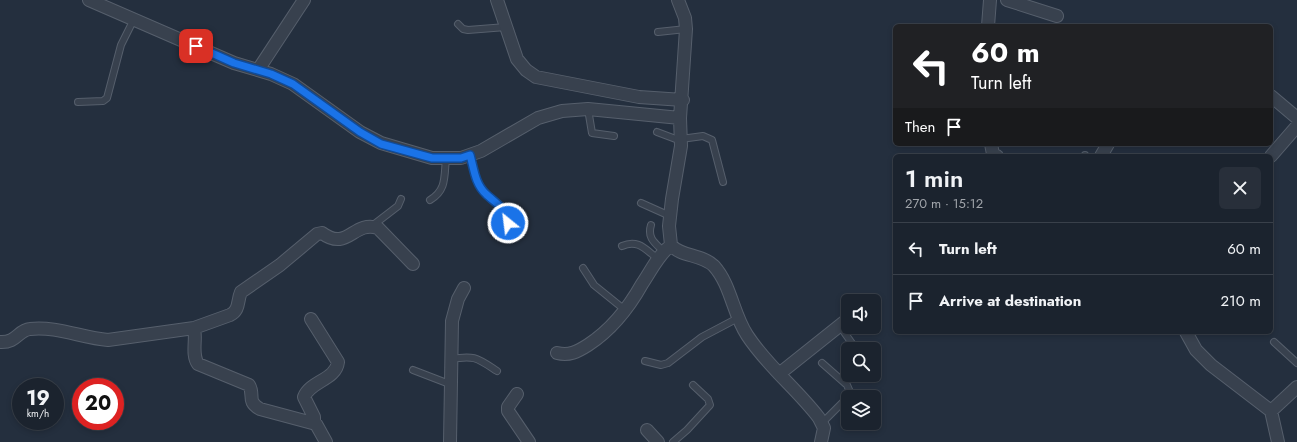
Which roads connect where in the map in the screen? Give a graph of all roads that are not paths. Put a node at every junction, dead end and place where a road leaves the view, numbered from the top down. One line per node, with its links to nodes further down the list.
1 (304, 0): 14 (street)
2 (497, 0): 11 (street)
3 (678, 0): 12 (street)
4 (990, 0): 10 (street)
5 (1007, 0): 7 (street)
6 (97, 2): 8 (street)
7 (1057, 16)
8 (134, 19): 14 (street); 16 (lane)
9 (458, 24): 11 (lane)
10 (988, 24)
11 (506, 27): 17 (street)
12 (686, 29): 13 (lane); 17 (street)
13 (658, 32)
14 (258, 70): 26 (street)
15 (1273, 98): 19 (street)
16 (78, 102)
17 (682, 108): 18 (street); 23 (street)
18 (588, 109): 22 (lane); 25 (street)
19 (1297, 118)
20 (1297, 126): 24 (street)
21 (657, 132): 23 (lane)
22 (614, 136)
23 (688, 138): 27 (lane); 31 (street)
24 (1273, 154)
25 (470, 155): 26 (street); 34 (lane)
26 (446, 158): 29 (lane)
27 (723, 182)
28 (401, 199): 33 (lane)
29 (430, 200)
30 (641, 203): 31 (lane)
31 (670, 216): 36 (street)
32 (651, 225): 36 (lane)
33 (372, 226): 37 (street); 44 (street)
34 (492, 230)
35 (622, 246): 36 (lane)
36 (664, 252): 40 (street); 41 (street)
37 (413, 264)
38 (583, 268): 40 (lane)
39 (464, 288): 49 (street)
40 (625, 310): 48 (street)
41 (738, 318): 50 (lane); 55 (street)
42 (311, 319): 63 (street)
43 (841, 324): 55 (street)
44 (194, 328): 46 (street); 63 (street)
45 (1187, 334): 62 (street)
46 (0, 342)
47 (1274, 342): 52 (lane)
48 (557, 353)
49 (451, 359): 54 (lane); 57 (street)
50 (645, 361)
51 (822, 363): 59 (lane)
52 (1297, 363)
53 (413, 370): 57 (lane)
54 (497, 371)
55 (779, 374): 64 (street)
56 (693, 384): 70 (lane)
57 (452, 385): 67 (street)
58 (1297, 387): 62 (street)
59 (849, 390)
60 (517, 394): 68 (street)
61 (841, 404): 64 (lane)
62 (1271, 411): 72 (street)
63 (313, 419): 66 (street)
64 (822, 423): 71 (street)
65 (647, 430): 69 (street)
66 (326, 442)
67 (450, 442)
68 (529, 442)
69 (658, 442)
70 (673, 442)
71 (821, 442)
72 (1278, 442)

